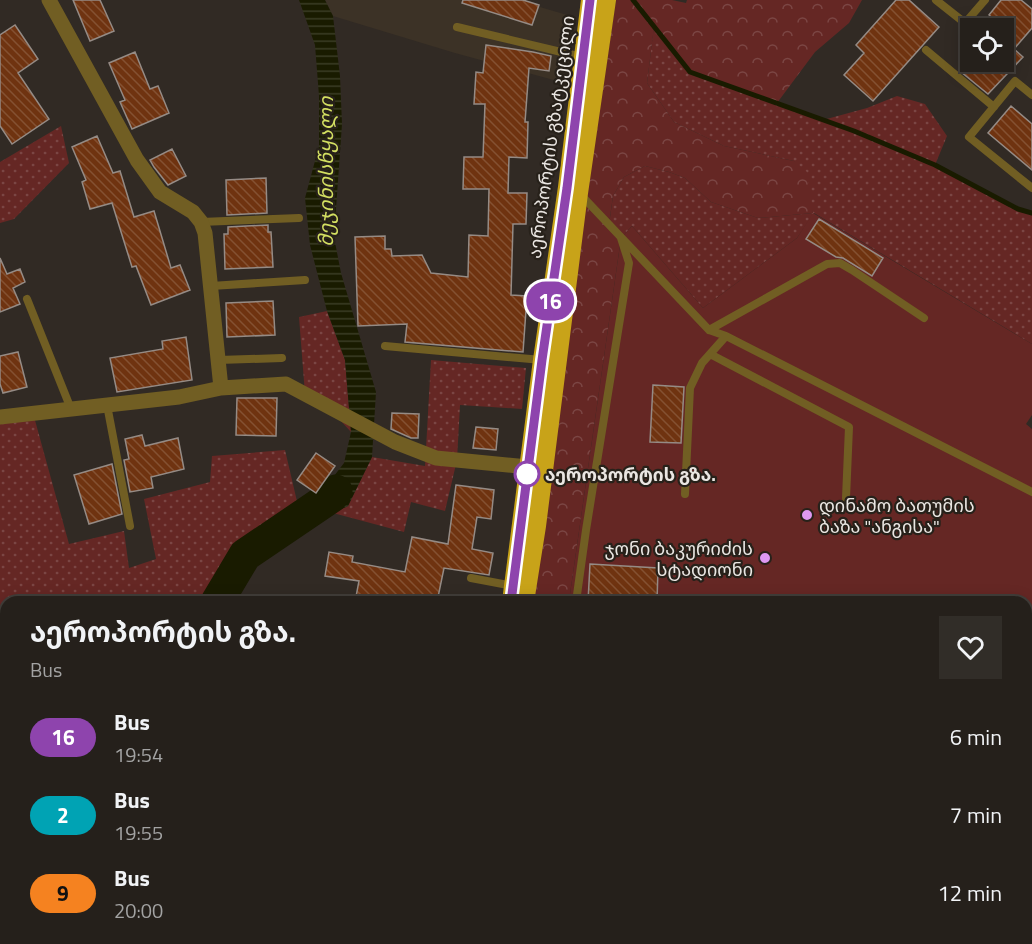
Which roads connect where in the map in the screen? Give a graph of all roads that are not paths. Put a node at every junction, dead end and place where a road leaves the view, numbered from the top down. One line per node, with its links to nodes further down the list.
1 (49, 0): 13 (street)
2 (601, 0): 7 (highway, აეროპორტის გზატკეცილი); 11 (highway, აეროპორტის გზატკეცილი)
3 (936, 0): 4 (lane)
4 (985, 0)
5 (457, 27): 7 (lane)
6 (926, 50): 9 (lane)
7 (584, 58): 25 (highway, აეროპორტის გზატკეცილი)
8 (1032, 95): 9 (lane)
9 (994, 107): 10 (lane)
10 (1032, 188)
11 (579, 193): 14 (lane); 37 (highway, აეროპორტის გზატკეცილი)
12 (299, 218): 13 (lane)
13 (201, 222): 16 (street)
14 (621, 238): 19 (lane); 38 (lane)
15 (305, 280): 16 (lane)
16 (211, 286): 24 (street)
17 (27, 299): 28 (lane)
18 (924, 318): 19 (lane)
19 (709, 330): 20 (lane)
20 (726, 336): 22 (lane); 31 (lane)
21 (385, 346): 25 (lane)
22 (710, 354): 32 (lane); 33 (lane)
23 (282, 358): 24 (lane)
24 (219, 360): 26 (street)
25 (542, 360): 30 (highway, აეროპორტის გზატკეცილი)
26 (222, 388): 27 (street); 30 (street)
27 (107, 405): 28 (street); 34 (lane)
28 (71, 409): 29 (street)
29 (0, 417)
30 (528, 467): 36 (highway, აეროპორტის გზატკეცილი)
31 (1032, 492)
32 (685, 494)
33 (846, 498)
34 (130, 526)
35 (471, 578): 36 (lane)
36 (512, 594)
37 (526, 596)
38 (577, 596)

